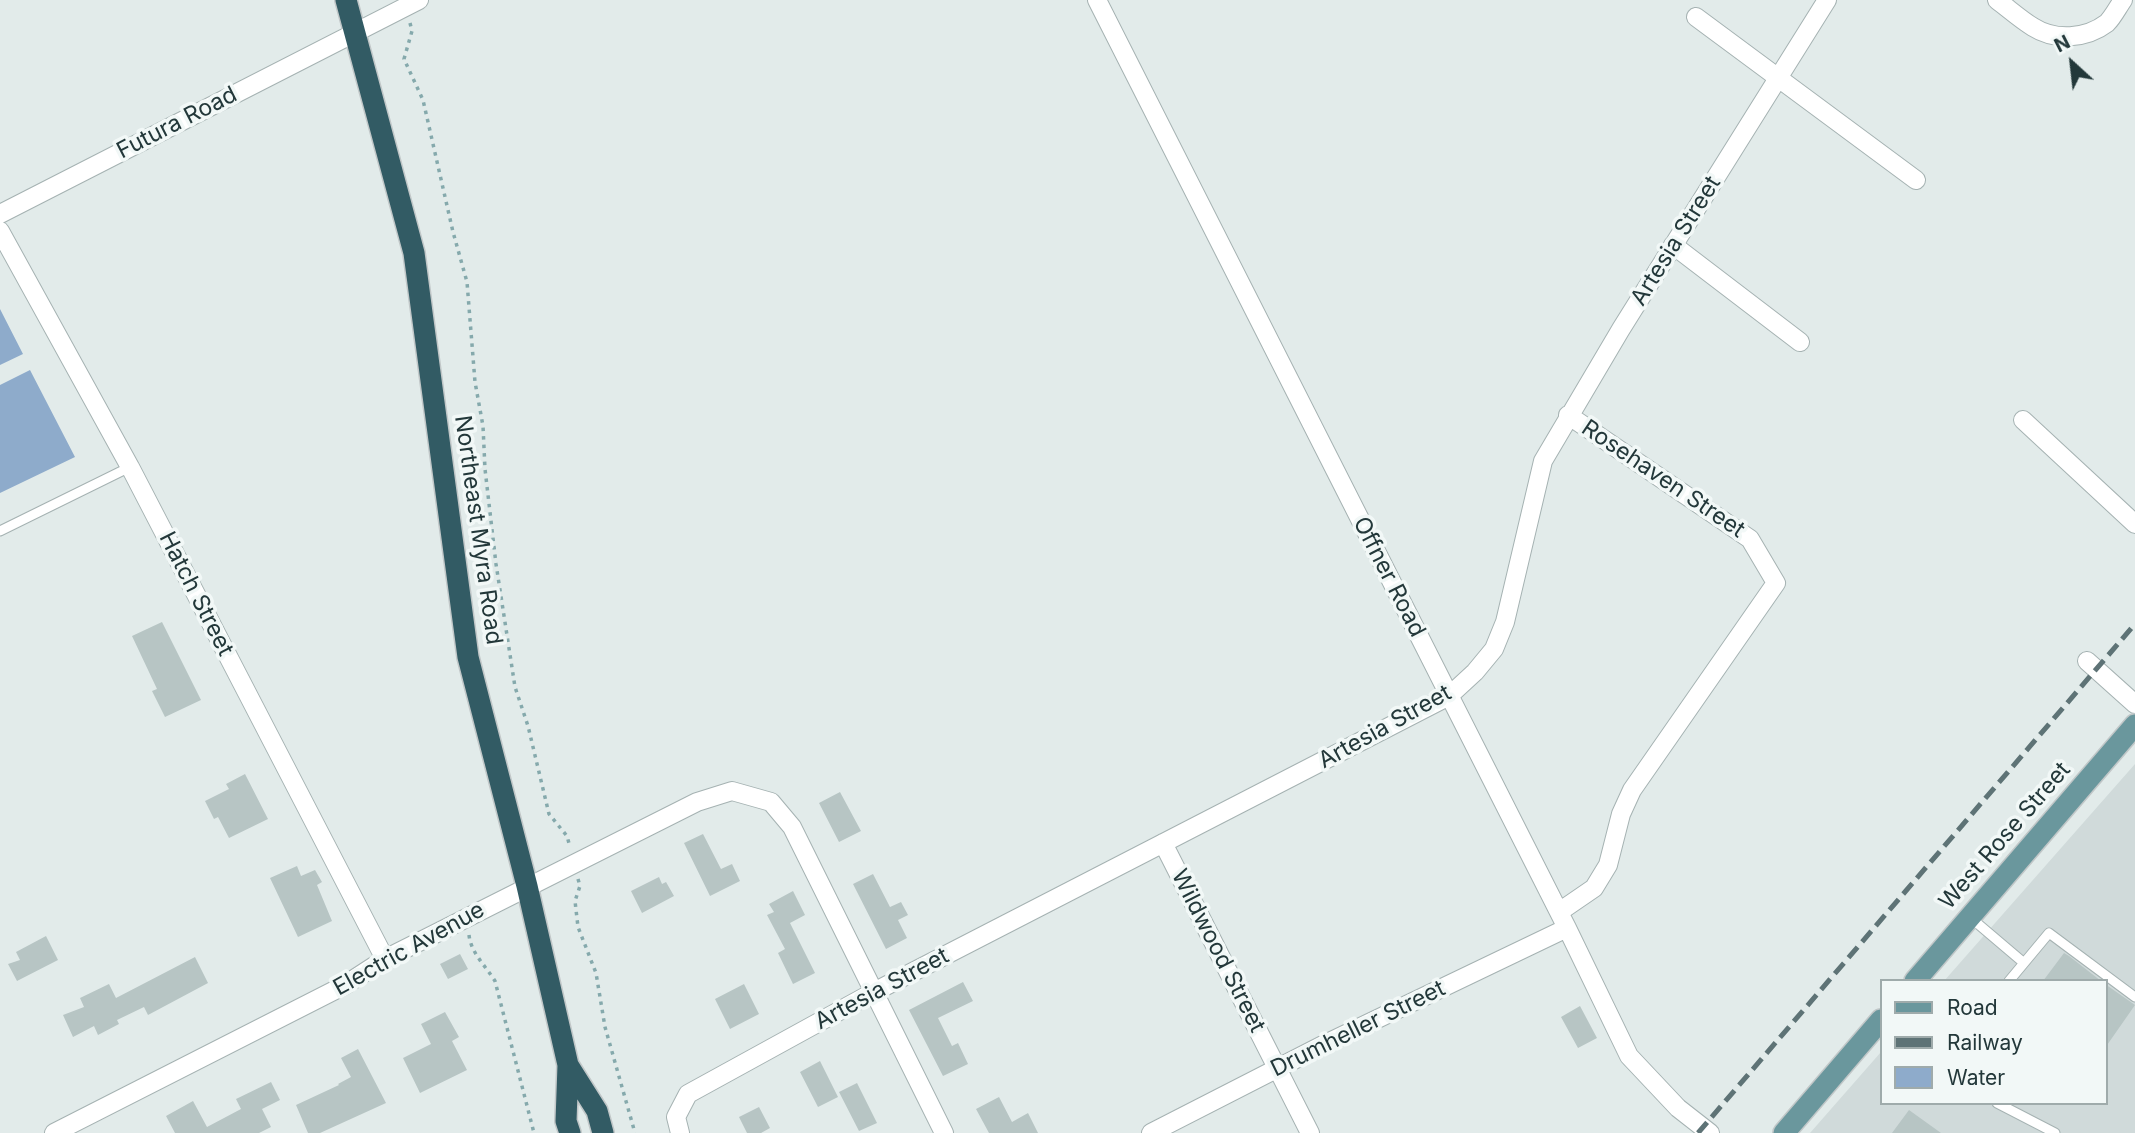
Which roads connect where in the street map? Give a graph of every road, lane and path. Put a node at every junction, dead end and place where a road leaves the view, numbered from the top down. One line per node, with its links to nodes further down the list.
1 (346, 0): 8 (highway, Northeast Myra Road)
2 (1097, 0): 22 (street, Offner Road)
3 (1827, 0): 9 (street, Artesia Street)
4 (1997, 0): 5 (street)
5 (2123, 0)
6 (413, 3): 8 (street, Futura Road); 26 (path)
7 (1696, 17): 9 (street)
8 (355, 33): 11 (street, Futura Road); 27 (highway, Northeast Myra Road)
9 (1778, 78): 10 (street); 13 (street, Artesia Street)
10 (1916, 180)
11 (0, 214)
12 (1, 232): 17 (street, Hatch Street)
13 (1673, 245): 14 (street); 15 (street, Artesia Street)
14 (1800, 342)
15 (1568, 415): 20 (street, Rosehaven Street); 22 (street, Artesia Street)
16 (2023, 420): 18 (street)
17 (130, 467): 19 (lane); 31 (street, Hatch Street)
18 (2135, 524)
19 (0, 531)
20 (1776, 583): 30 (street, Drumheller Street)
21 (2087, 661): 23 (street)
22 (1450, 696): 25 (street, Artesia Street); 30 (street, Offner Road)
23 (2135, 704)
24 (2135, 725): 29 (main road, West Rose Street)
25 (1163, 844): 35 (street, Artesia Street); 39 (street, Wildwood Street)
26 (574, 863): 27 (street, Electric Avenue); 35 (street, Electric Avenue); 45 (path)
27 (527, 886): 28 (street, Electric Avenue); 38 (highway, Northeast Myra Road)
28 (467, 917): 31 (street, Electric Avenue); 42 (path)
29 (1970, 917): 32 (lane); 33 (main road, West Rose Street)
30 (1563, 920): 39 (street, Drumheller Street); 50 (street, Offner Road)
31 (385, 959): 41 (street, Electric Avenue)
32 (2024, 963): 34 (lane); 36 (lane)
33 (1917, 979)
34 (2011, 979)
35 (872, 993): 46 (street, Artesia Street); 47 (street)
36 (2135, 997)
37 (1880, 1021): 51 (main road)
38 (568, 1065): 43 (highway, Northeast Myra Road); 44 (highway, Northeast Myra Road)
39 (1278, 1069): 48 (street, Drumheller Street); 49 (street, Wildwood Street)
40 (2001, 1105): 52 (lane)
41 (54, 1133)
42 (534, 1133)
43 (570, 1133)
44 (603, 1133)
45 (635, 1133)
46 (680, 1133)
47 (944, 1133)
48 (1151, 1133)
49 (1310, 1133)
50 (1710, 1133)
51 (1784, 1133)
52 (2055, 1133)

